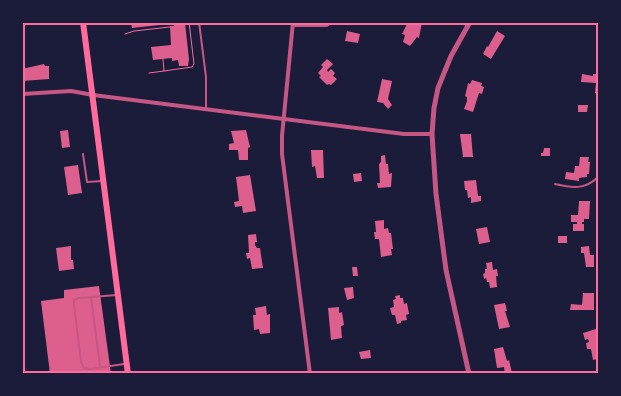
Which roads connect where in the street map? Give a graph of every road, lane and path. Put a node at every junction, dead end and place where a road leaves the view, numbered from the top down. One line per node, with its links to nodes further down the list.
1 (84, 22): 13 (main road)
2 (189, 22): 10 (path)
3 (199, 22): 14 (lane)
4 (332, 22): 6 (lane)
5 (470, 22): 16 (street)
6 (293, 24): 15 (street)
7 (170, 28): 8 (path)
8 (125, 34)
9 (163, 59): 10 (path)
10 (164, 71): 11 (path)
11 (149, 73)
12 (22, 94): 13 (street)
13 (93, 95): 14 (street); 19 (main road)
14 (206, 109): 15 (street)
15 (285, 118): 16 (street); 26 (street)
16 (432, 134): 27 (street)
17 (84, 154): 19 (lane)
18 (598, 176): 20 (lane)
19 (104, 180): 21 (main road)
20 (554, 184)
21 (118, 294): 22 (lane); 23 (main road)
22 (91, 297): 24 (lane); 24 (lane)
23 (126, 363): 24 (lane); 25 (main road)
24 (100, 367)
25 (128, 374)
26 (310, 374)
27 (469, 374)

